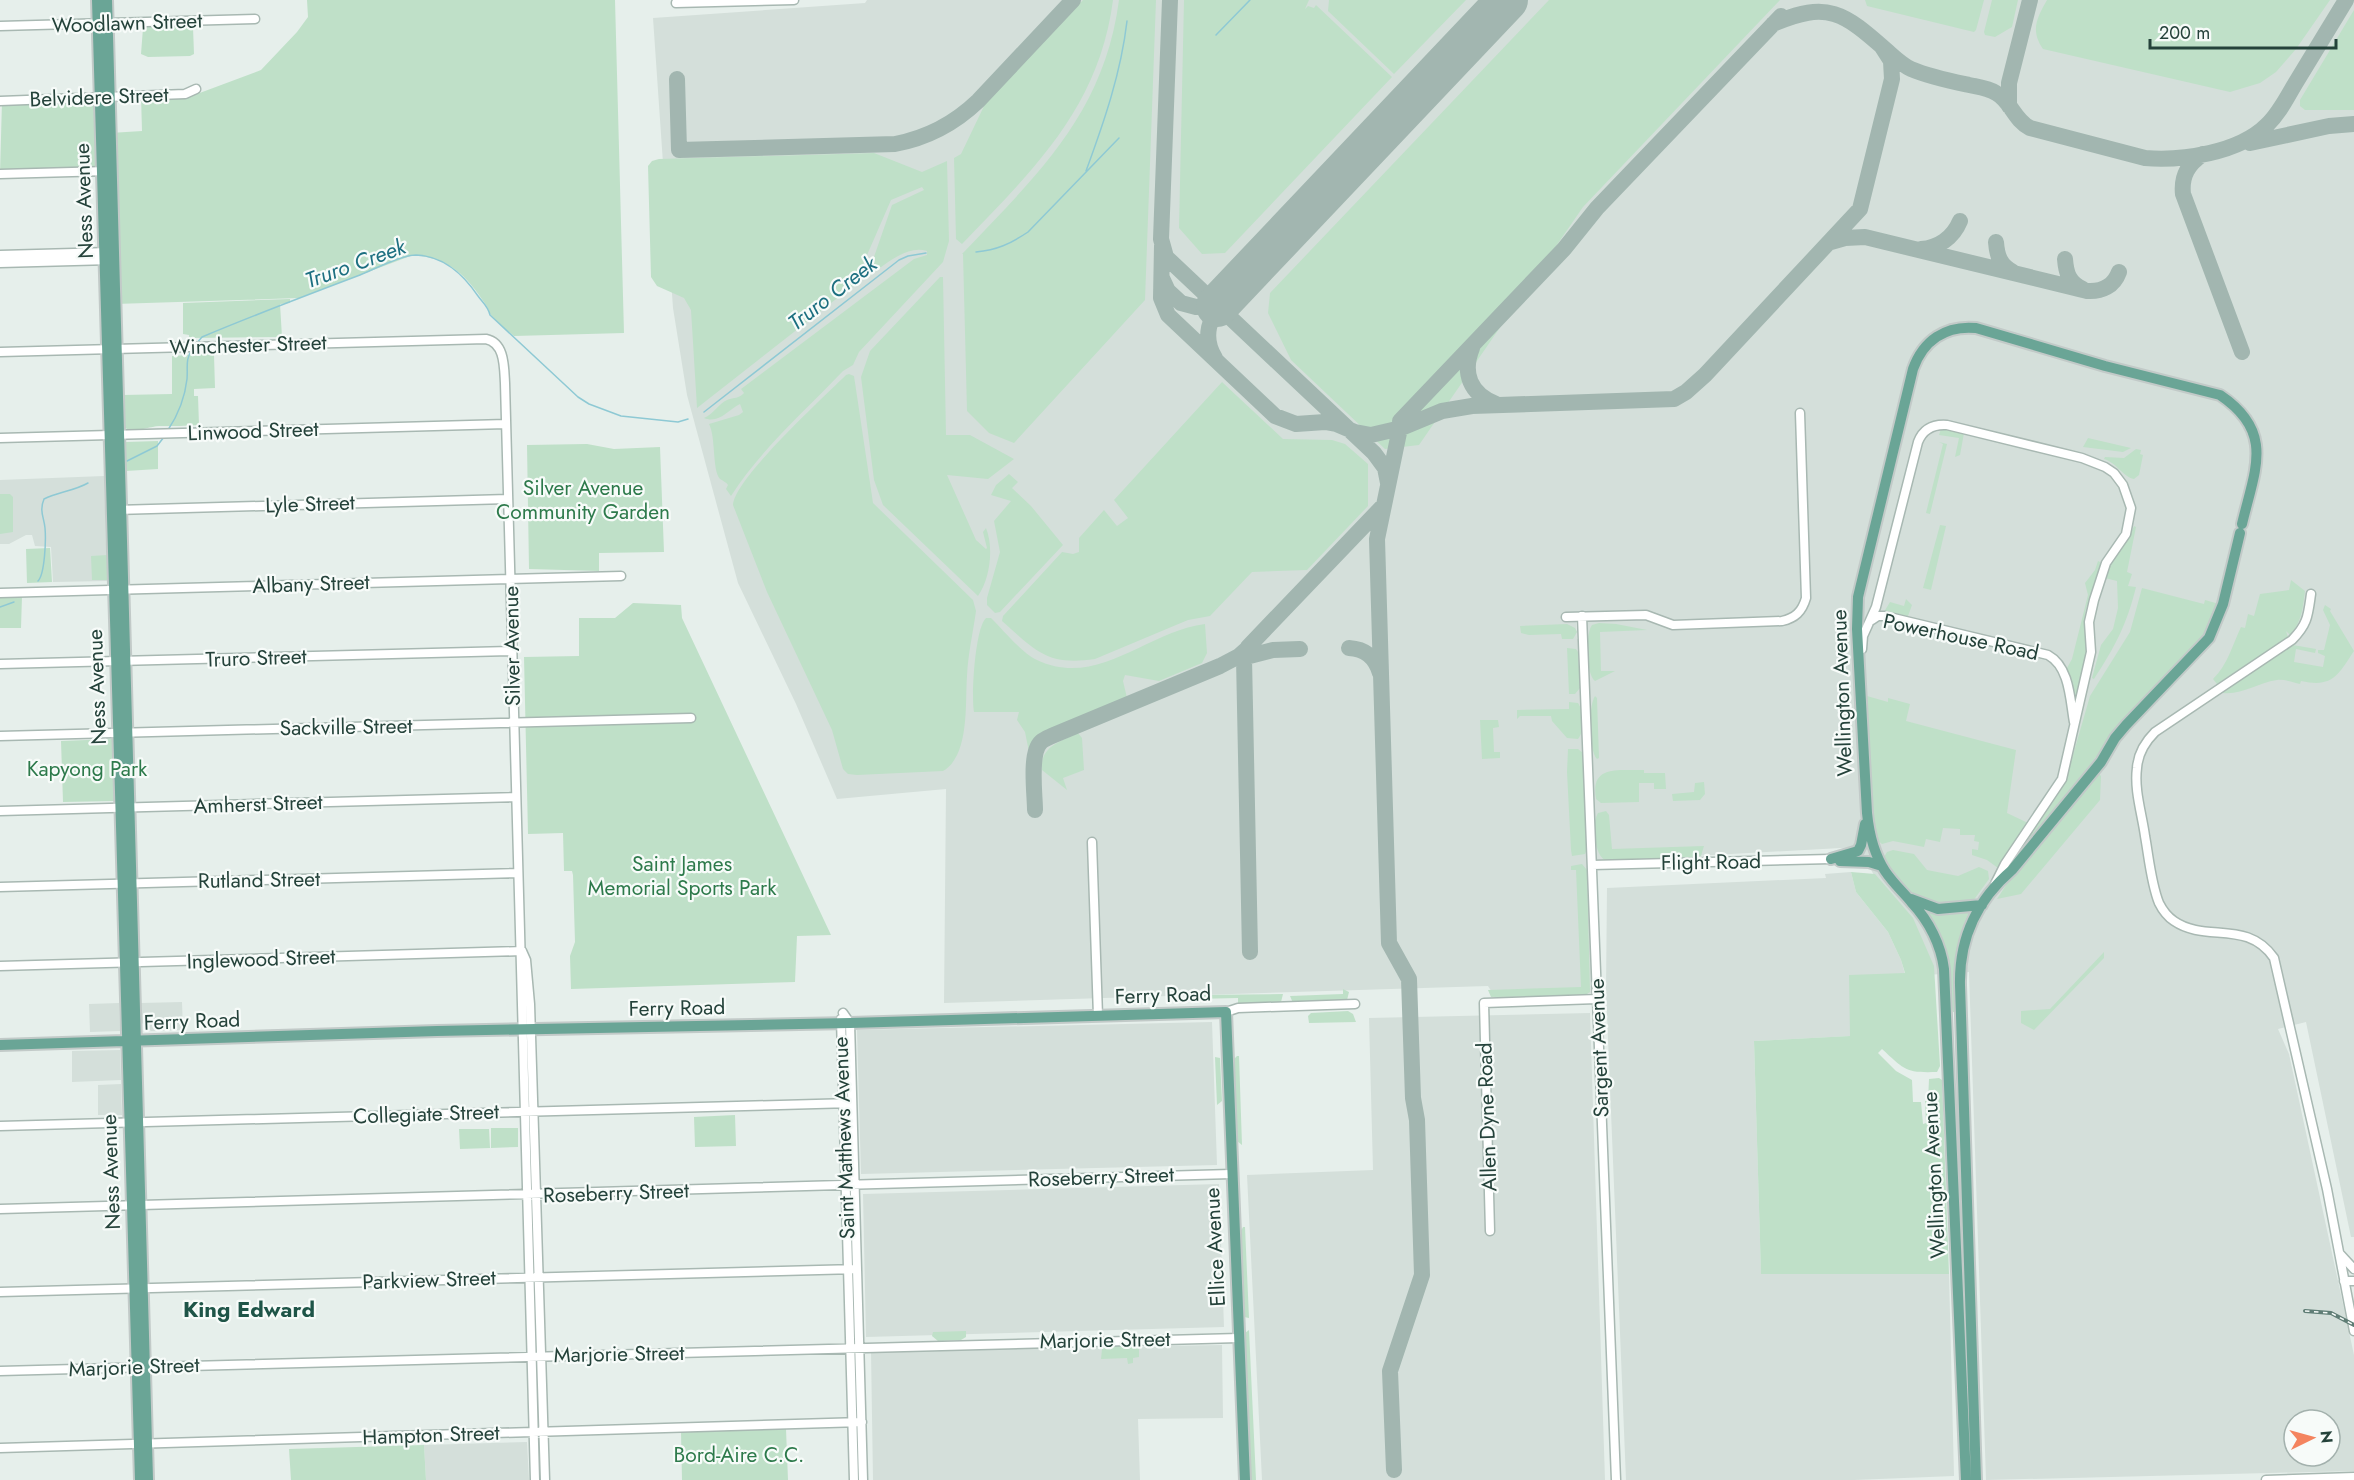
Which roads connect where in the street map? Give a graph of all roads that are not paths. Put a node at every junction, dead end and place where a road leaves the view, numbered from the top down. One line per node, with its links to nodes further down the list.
1 (97, 0): 7 (main road, Ness Avenue)
2 (107, 0): 7 (main road, Ness Avenue)
3 (794, 0): 4 (street)
4 (691, 1): 5 (street)
5 (676, 3)
6 (255, 20): 7 (street, Woodlawn Street)
7 (103, 23): 8 (street, Woodlawn Street); 10 (main road, Ness Avenue)
8 (0, 26)
9 (196, 89): 10 (street, Belvidere Street)
10 (105, 98): 11 (street, Belvidere Street); 12 (main road, Ness Avenue)
11 (0, 101)
12 (107, 171): 13 (street); 15 (main road, Ness Avenue)
13 (0, 174)
14 (0, 255): 15 (street)
15 (109, 256): 16 (street); 18 (main road, Ness Avenue)
16 (0, 263)
17 (495, 343): 18 (street, Winchester Street); 21 (street, Silver Avenue)
18 (112, 348): 19 (street, Winchester Street); 22 (main road, Ness Avenue)
19 (0, 352)
20 (1800, 413): 31 (street)
21 (506, 424): 22 (street, Linwood Street); 24 (street, Silver Avenue)
22 (115, 435): 23 (street, Linwood Street); 25 (main road, Ness Avenue)
23 (0, 438)
24 (508, 499): 25 (street, Lyle Street); 27 (street, Silver Avenue)
25 (116, 510): 28 (main road, Ness Avenue)
26 (621, 576): 27 (street, Albany Street)
27 (510, 579): 28 (street, Albany Street); 34 (street, Silver Avenue)
28 (118, 590): 29 (street, Albany Street); 35 (main road, Ness Avenue)
29 (0, 593)
30 (2311, 594): 81 (street)
31 (1582, 616): 32 (street); 49 (street, Sargent Avenue)
32 (1566, 617)
33 (1870, 622): 37 (street); 40 (street, Powerhouse Road); 40 (street, Wellington Avenue)
34 (512, 651): 35 (street, Truro Street); 39 (street, Silver Avenue)
35 (120, 661): 36 (street, Truro Street); 41 (main road, Ness Avenue)
36 (0, 664)
37 (1859, 667): 46 (main road, Wellington Avenue); 53 (main road, Wellington Avenue)
38 (692, 718): 39 (street, Sackville Street)
39 (514, 723): 41 (street, Sackville Street); 43 (street, Silver Avenue)
40 (2075, 725): 53 (street, Wellington Avenue)
41 (123, 733): 42 (street, Sackville Street); 44 (main road, Ness Avenue)
42 (0, 736)
43 (516, 797): 44 (street, Amherst Street); 51 (street, Silver Avenue)
44 (125, 807): 45 (street, Amherst Street); 52 (main road, Ness Avenue)
45 (0, 811)
46 (1867, 813): 48 (main road); 50 (main road, Wellington Avenue)
47 (1092, 842): 63 (street)
48 (1831, 859): 49 (street, Flight Road); 50 (main road)
49 (1592, 865): 60 (street, Sargent Avenue)
50 (1882, 866): 55 (main road, Wellington Avenue)
51 (518, 873): 52 (street, Rutland Street); 57 (street, Silver Avenue)
52 (127, 884): 54 (street, Rutland Street); 58 (main road, Ness Avenue)
53 (1995, 885): 56 (main road, Wellington Avenue)
54 (0, 887)
55 (1906, 896): 56 (main road); 86 (main road, Wellington Avenue)
56 (1982, 905): 86 (main road, Wellington Avenue)
57 (522, 951): 58 (street, Inglewood Street); 66 (street, Silver Avenue)
58 (130, 962): 59 (street, Inglewood Street); 64 (main road, Ness Avenue); 68 (main road, Ness Avenue)
59 (0, 966)
60 (1597, 999): 80 (street, Allen Dyne Road); 110 (street, Sargent Avenue)
61 (1355, 1004): 62 (street, Ferry Road)
62 (1226, 1012): 63 (main road, Ferry Road); 74 (main road, Ellice Avenue)
63 (1098, 1016): 65 (main road, Ferry Road)
64 (136, 1023): 67 (main road); 68 (main road, Ness Avenue)
65 (845, 1023): 66 (main road, Ferry Road); 70 (street, Saint Matthews Avenue)
66 (526, 1031): 67 (main road, Ferry Road); 71 (street, Silver Avenue)
67 (149, 1041): 68 (main road, Ferry Road)
68 (132, 1042): 69 (main road, Ferry Road); 72 (main road, Ness Avenue)
69 (0, 1045)
70 (848, 1103): 71 (street, Collegiate Street); 75 (street, Saint Matthews Avenue); 76 (street, Saint Matthews Avenue)
71 (528, 1112): 72 (street, Collegiate Street); 77 (street, Silver Avenue)
72 (134, 1122): 73 (street, Collegiate Street); 78 (main road, Ness Avenue)
73 (0, 1126)
74 (1231, 1174): 75 (street, Roseberry Street); 90 (main road, Ellice Avenue)
75 (855, 1185): 76 (street, Roseberry Street); 82 (street, Saint Matthews Avenue)
76 (845, 1186): 77 (street, Roseberry Street); 82 (street, Saint Matthews Avenue)
77 (531, 1195): 78 (street, Roseberry Street); 84 (street, Silver Avenue)
78 (136, 1206): 79 (street, Roseberry Street); 87 (main road, Ness Avenue)
79 (0, 1209)
80 (1490, 1231)
81 (2340, 1253): 83 (street); 85 (street)
82 (852, 1269): 84 (street, Parkview Street); 91 (street, Saint Matthews Avenue); 92 (street, Saint Matthews Avenue)
83 (2354, 1269)
84 (533, 1277): 87 (street, Parkview Street); 93 (street, Silver Avenue)
85 (2349, 1281): 89 (street)
86 (1963, 1283): 96 (main road, Wellington Avenue)
87 (138, 1288): 88 (street, Parkview Street); 94 (main road, Ness Avenue)
88 (0, 1292)
89 (2354, 1331)
90 (1239, 1338): 91 (street, Marjorie Street); 109 (main road, Ellice Avenue)
91 (860, 1346): 92 (street, Marjorie Street); 97 (street, Saint Matthews Avenue)
92 (850, 1349): 93 (street, Marjorie Street); 98 (street, Saint Matthews Avenue)
93 (536, 1356): 94 (street, Marjorie Street); 99 (street, Silver Avenue)
94 (141, 1367): 95 (street, Marjorie Street); 100 (main road, Ness Avenue)
95 (0, 1371)
96 (1968, 1395): 111 (main road, Wellington Avenue); 112 (main road, Wellington Avenue)
97 (862, 1422): 98 (street, Hampton Street); 108 (street, Saint Matthews Avenue)
98 (852, 1423): 99 (street, Hampton Street); 107 (street, Saint Matthews Avenue)
99 (538, 1432): 100 (street, Hampton Street); 105 (street, Silver Avenue); 106 (street, Silver Avenue)
100 (143, 1444): 101 (street, Hampton Street); 103 (main road, Ness Avenue); 104 (main road, Ness Avenue)
101 (0, 1448)
102 (2354, 1477): 113 (street)
103 (140, 1480)
104 (148, 1480)
105 (535, 1480)
106 (545, 1480)
107 (854, 1480)
108 (863, 1480)
109 (1245, 1480)
110 (1616, 1480)
111 (1966, 1480)
112 (1976, 1480)
113 (2266, 1480)

